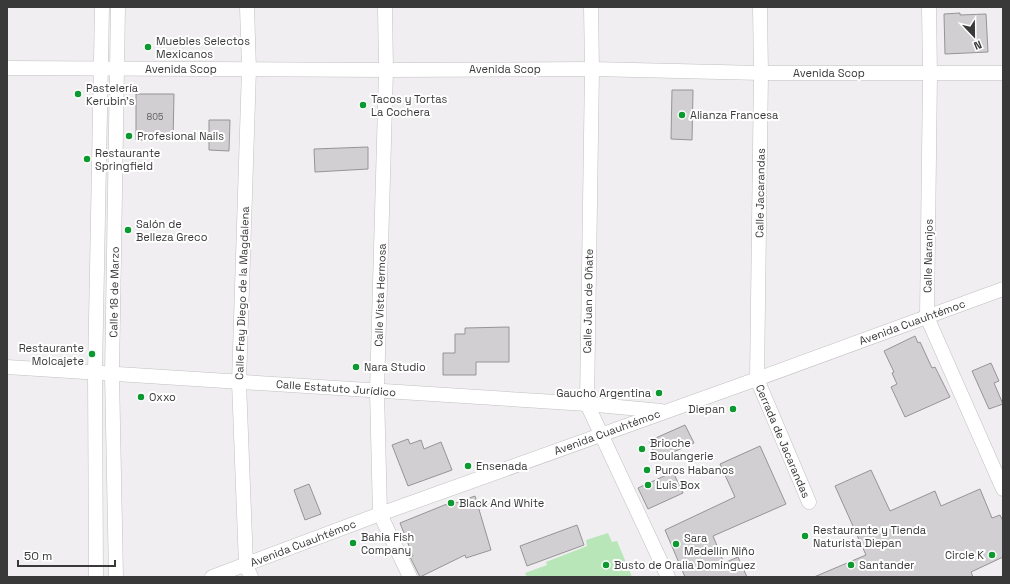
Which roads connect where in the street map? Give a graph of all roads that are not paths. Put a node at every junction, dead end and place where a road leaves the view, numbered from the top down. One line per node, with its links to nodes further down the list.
1 (102, 7): 9 (street, Calle 18 de Marzo)
2 (118, 7): 10 (street, Calle 18 de Marzo)
3 (247, 7): 11 (street, Calle Fray Diego de la Magdalena)
4 (385, 7): 13 (street, Calle Vista Hermosa)
5 (591, 7): 12 (street, Calle Juan de Oñate)
6 (760, 7): 14 (street, Calle Jacarandas)
7 (929, 7): 16 (street, Calle Naranjos)
8 (7, 68): 9 (street, Avenida Scop)
9 (102, 68): 10 (street, Avenida Scop); 20 (street, Calle 18 de Marzo)
10 (118, 68): 11 (street, Avenida Scop); 21 (street, Calle 18 de Marzo)
11 (249, 69): 13 (street, Avenida Scop); 23 (street, Calle Fray Diego de la Magdalena)
12 (592, 69): 13 (street, Avenida Scop); 14 (street, Avenida Scop); 25 (street, Calle Juan de Oñate)
13 (386, 70): 24 (street, Calle Vista Hermosa)
14 (761, 73): 16 (street, Avenida Scop); 22 (street, Calle Jacarandas)
15 (1003, 73): 16 (street, Avenida Scop)
16 (930, 74): 18 (street, Calle Naranjos)
17 (1003, 288): 18 (street, Avenida Cuauhtémoc)
18 (927, 317): 22 (street, Avenida Cuauhtémoc); 28 (street, Calle Naranjos)
19 (7, 367): 20 (street, Calle Estatuto Jurídico)
20 (95, 373): 21 (street, Calle Estatuto Jurídico); 32 (street, Calle 18 de Marzo)
21 (112, 374): 23 (street, Calle Estatuto Jurídico); 33 (street, Calle 18 de Marzo)
22 (757, 379): 26 (street, Avenida Cuauhtémoc); 29 (street, Cerrada de Jacarandas)
23 (239, 382): 24 (street, Calle Estatuto Jurídico); 31 (street, Calle Fray Diego de la Magdalena)
24 (378, 390): 25 (street, Calle Estatuto Jurídico); 30 (street, Calle Vista Hermosa)
25 (587, 404): 26 (street, Calle Estatuto Jurídico); 27 (street, Calle Juan de Oñate)
26 (666, 411): 27 (street, Avenida Cuauhtémoc)
27 (601, 435): 30 (street, Avenida Cuauhtémoc); 36 (street, Calle Juan de Oñate)
28 (1003, 489)
29 (809, 502)
30 (380, 514): 31 (street, Avenida Cuauhtémoc); 35 (street, Calle Vista Hermosa)
31 (248, 571): 34 (street, Avenida Cuauhtémoc)
32 (96, 577)
33 (116, 577)
34 (212, 577)
35 (410, 577)
36 (668, 577)

